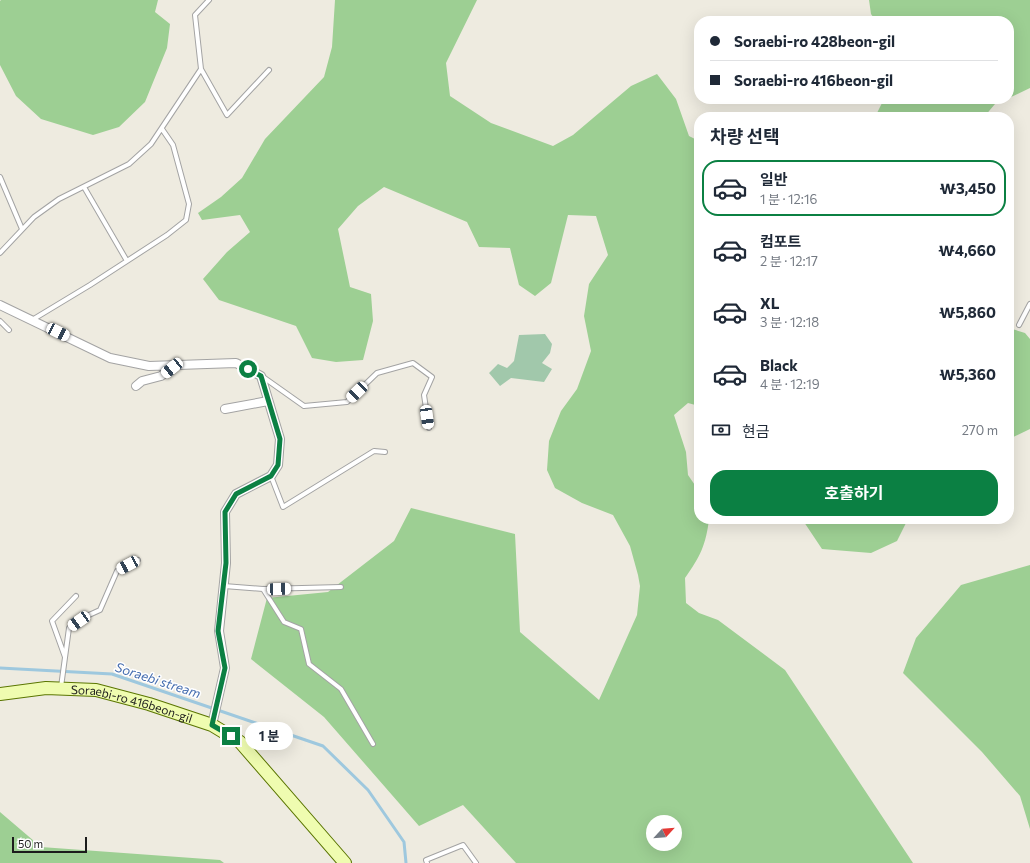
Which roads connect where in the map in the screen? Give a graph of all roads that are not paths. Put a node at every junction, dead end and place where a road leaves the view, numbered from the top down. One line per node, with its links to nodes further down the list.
1 (209, 0): 2 (lane)
2 (201, 69): 3 (lane); 4 (lane)
3 (269, 70)
4 (162, 129): 6 (lane); 9 (lane)
5 (0, 177): 7 (lane)
6 (84, 187): 7 (lane); 9 (lane)
7 (22, 230): 8 (lane)
8 (0, 253)
9 (127, 261): 12 (lane)
10 (1030, 304): 14 (lane)
11 (0, 305): 12 (street)
12 (31, 320): 16 (street)
13 (0, 321): 15 (lane)
14 (1019, 325)
15 (9, 330)
16 (176, 365): 17 (street); 18 (street)
17 (261, 376): 19 (street); 21 (lane)
18 (136, 386)
19 (268, 401): 20 (street); 23 (street)
20 (226, 409)
21 (429, 428)
22 (385, 452): 23 (lane)
23 (271, 476): 25 (street)
24 (138, 560): 29 (lane)
25 (224, 586): 27 (lane); 32 (street)
26 (341, 587): 27 (lane)
27 (263, 589): 33 (lane)
28 (76, 596): 29 (lane)
29 (65, 658): 30 (lane)
30 (62, 684): 31 (street, Soraebi-ro 416beon-gil); 32 (street, Soraebi-ro 416beon-gil)
31 (0, 694)
32 (212, 721): 34 (street, Soraebi-ro 416beon-gil)
33 (373, 744)
34 (345, 863)
35 (427, 863): 36 (lane)
36 (476, 863)

